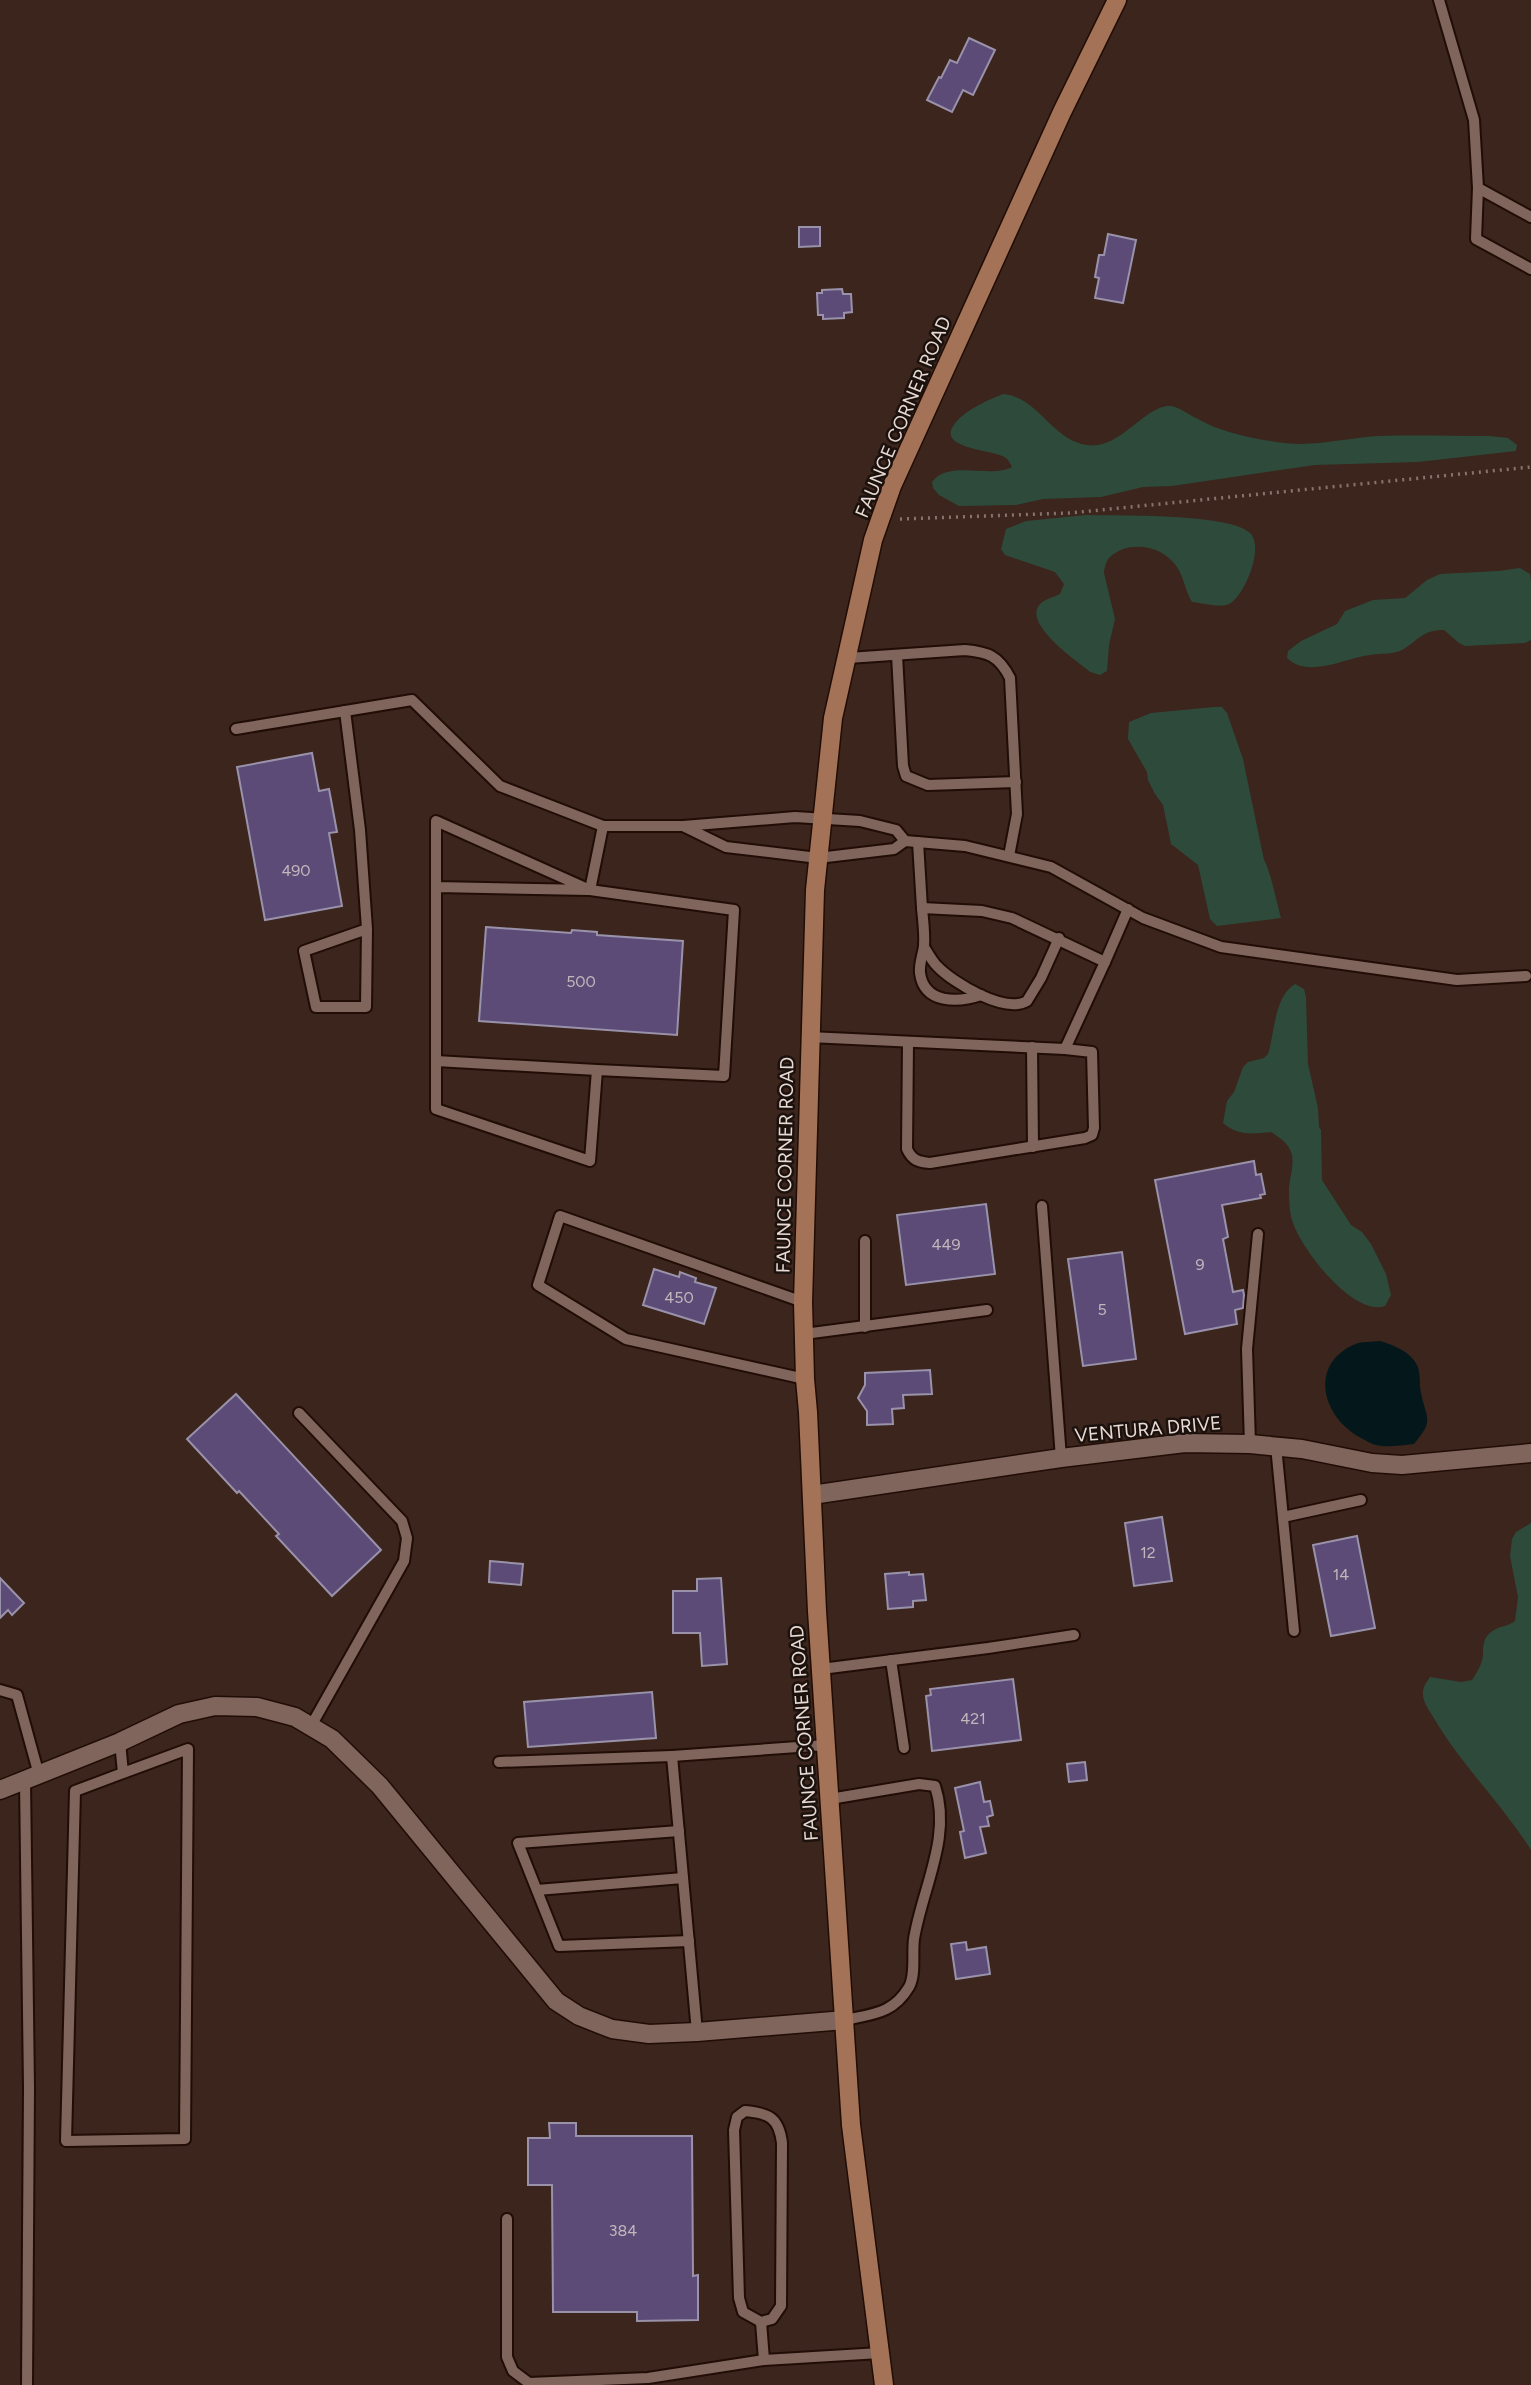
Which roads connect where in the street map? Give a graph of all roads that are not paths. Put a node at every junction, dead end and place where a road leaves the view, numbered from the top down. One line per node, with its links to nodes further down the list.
1 (1117, 0): 7 (main road, FAUNCE CORNER ROAD)
2 (1439, 0): 3 (lane)
3 (1479, 188): 4 (lane); 5 (lane)
4 (1531, 218)
5 (1531, 269)
6 (897, 655): 7 (lane); 10 (lane); 10 (lane)
7 (848, 658): 11 (main road, FAUNCE CORNER ROAD)
8 (345, 711): 9 (lane); 12 (lane); 22 (lane)
9 (236, 729)
10 (1016, 782): 16 (lane)
11 (822, 819): 13 (lane); 14 (lane); 17 (main road, FAUNCE CORNER ROAD)
12 (603, 826): 13 (lane); 19 (lane)
13 (683, 826): 17 (lane)
14 (905, 841): 15 (lane); 17 (lane)
15 (918, 842): 16 (lane); 20 (lane)
16 (1009, 856): 21 (lane)
17 (818, 858): 28 (main road, FAUNCE CORNER ROAD)
18 (436, 887): 19 (lane); 19 (lane); 32 (lane)
19 (590, 890): 33 (lane)
20 (922, 908): 23 (lane); 24 (lane)
21 (1128, 909): 25 (lane); 26 (lane)
22 (367, 929): 22 (lane)
23 (1059, 938): 25 (lane); 27 (lane)
24 (924, 947): 27 (lane); 27 (lane)
25 (1105, 962): 31 (lane)
26 (1526, 976)
27 (981, 995)
28 (809, 1037): 29 (lane); 38 (main road, FAUNCE CORNER ROAD)
29 (908, 1042): 30 (lane); 34 (lane)
30 (1032, 1047): 31 (lane); 34 (lane)
31 (1065, 1049): 34 (lane)
32 (436, 1061): 33 (lane); 33 (lane)
33 (597, 1070)
34 (1033, 1147)
35 (1042, 1206): 47 (lane)
36 (1258, 1234): 44 (lane)
37 (865, 1241): 40 (lane)
38 (803, 1302): 41 (main road, FAUNCE CORNER ROAD); 42 (lane)
39 (987, 1310): 40 (lane)
40 (864, 1327): 41 (lane)
41 (804, 1334): 42 (main road, FAUNCE CORNER ROAD)
42 (805, 1379): 48 (main road, FAUNCE CORNER ROAD)
43 (299, 1413): 56 (lane)
44 (1250, 1444): 45 (street, VENTURA DRIVE); 47 (street, VENTURA DRIVE)
45 (1276, 1446): 46 (street, VENTURA DRIVE); 50 (lane)
46 (1531, 1453)
47 (1061, 1458): 48 (street, VENTURA DRIVE)
48 (812, 1495): 54 (main road, FAUNCE CORNER ROAD)
49 (1362, 1500): 50 (lane)
50 (1283, 1517): 51 (lane)
51 (1294, 1631)
52 (1074, 1635): 53 (lane)
53 (891, 1660): 54 (lane); 59 (lane)
54 (821, 1669): 58 (main road, FAUNCE CORNER ROAD)
55 (0, 1690): 63 (lane)
56 (311, 1726): 57 (street); 71 (street)
57 (120, 1742): 62 (lane); 63 (street)
58 (826, 1745): 60 (lane); 65 (main road, FAUNCE CORNER ROAD)
59 (904, 1748)
60 (672, 1756): 61 (lane); 66 (lane)
61 (499, 1762)
62 (123, 1773): 62 (lane)
63 (32, 1778): 64 (street); 76 (lane)
64 (0, 1790)
65 (830, 1798): 70 (main road, FAUNCE CORNER ROAD); 70 (lane)
66 (679, 1831): 67 (lane); 68 (lane)
67 (683, 1878): 68 (lane); 69 (lane)
68 (537, 1890): 69 (lane)
69 (688, 1941): 71 (lane)
70 (845, 2020): 71 (street); 74 (main road, FAUNCE CORNER ROAD)
71 (697, 2032)
72 (507, 2219): 75 (lane)
73 (761, 2322): 73 (lane); 75 (lane)
74 (880, 2353): 75 (lane); 77 (main road, FAUNCE CORNER ROAD)
75 (764, 2360)
76 (27, 2385)
77 (884, 2385)

